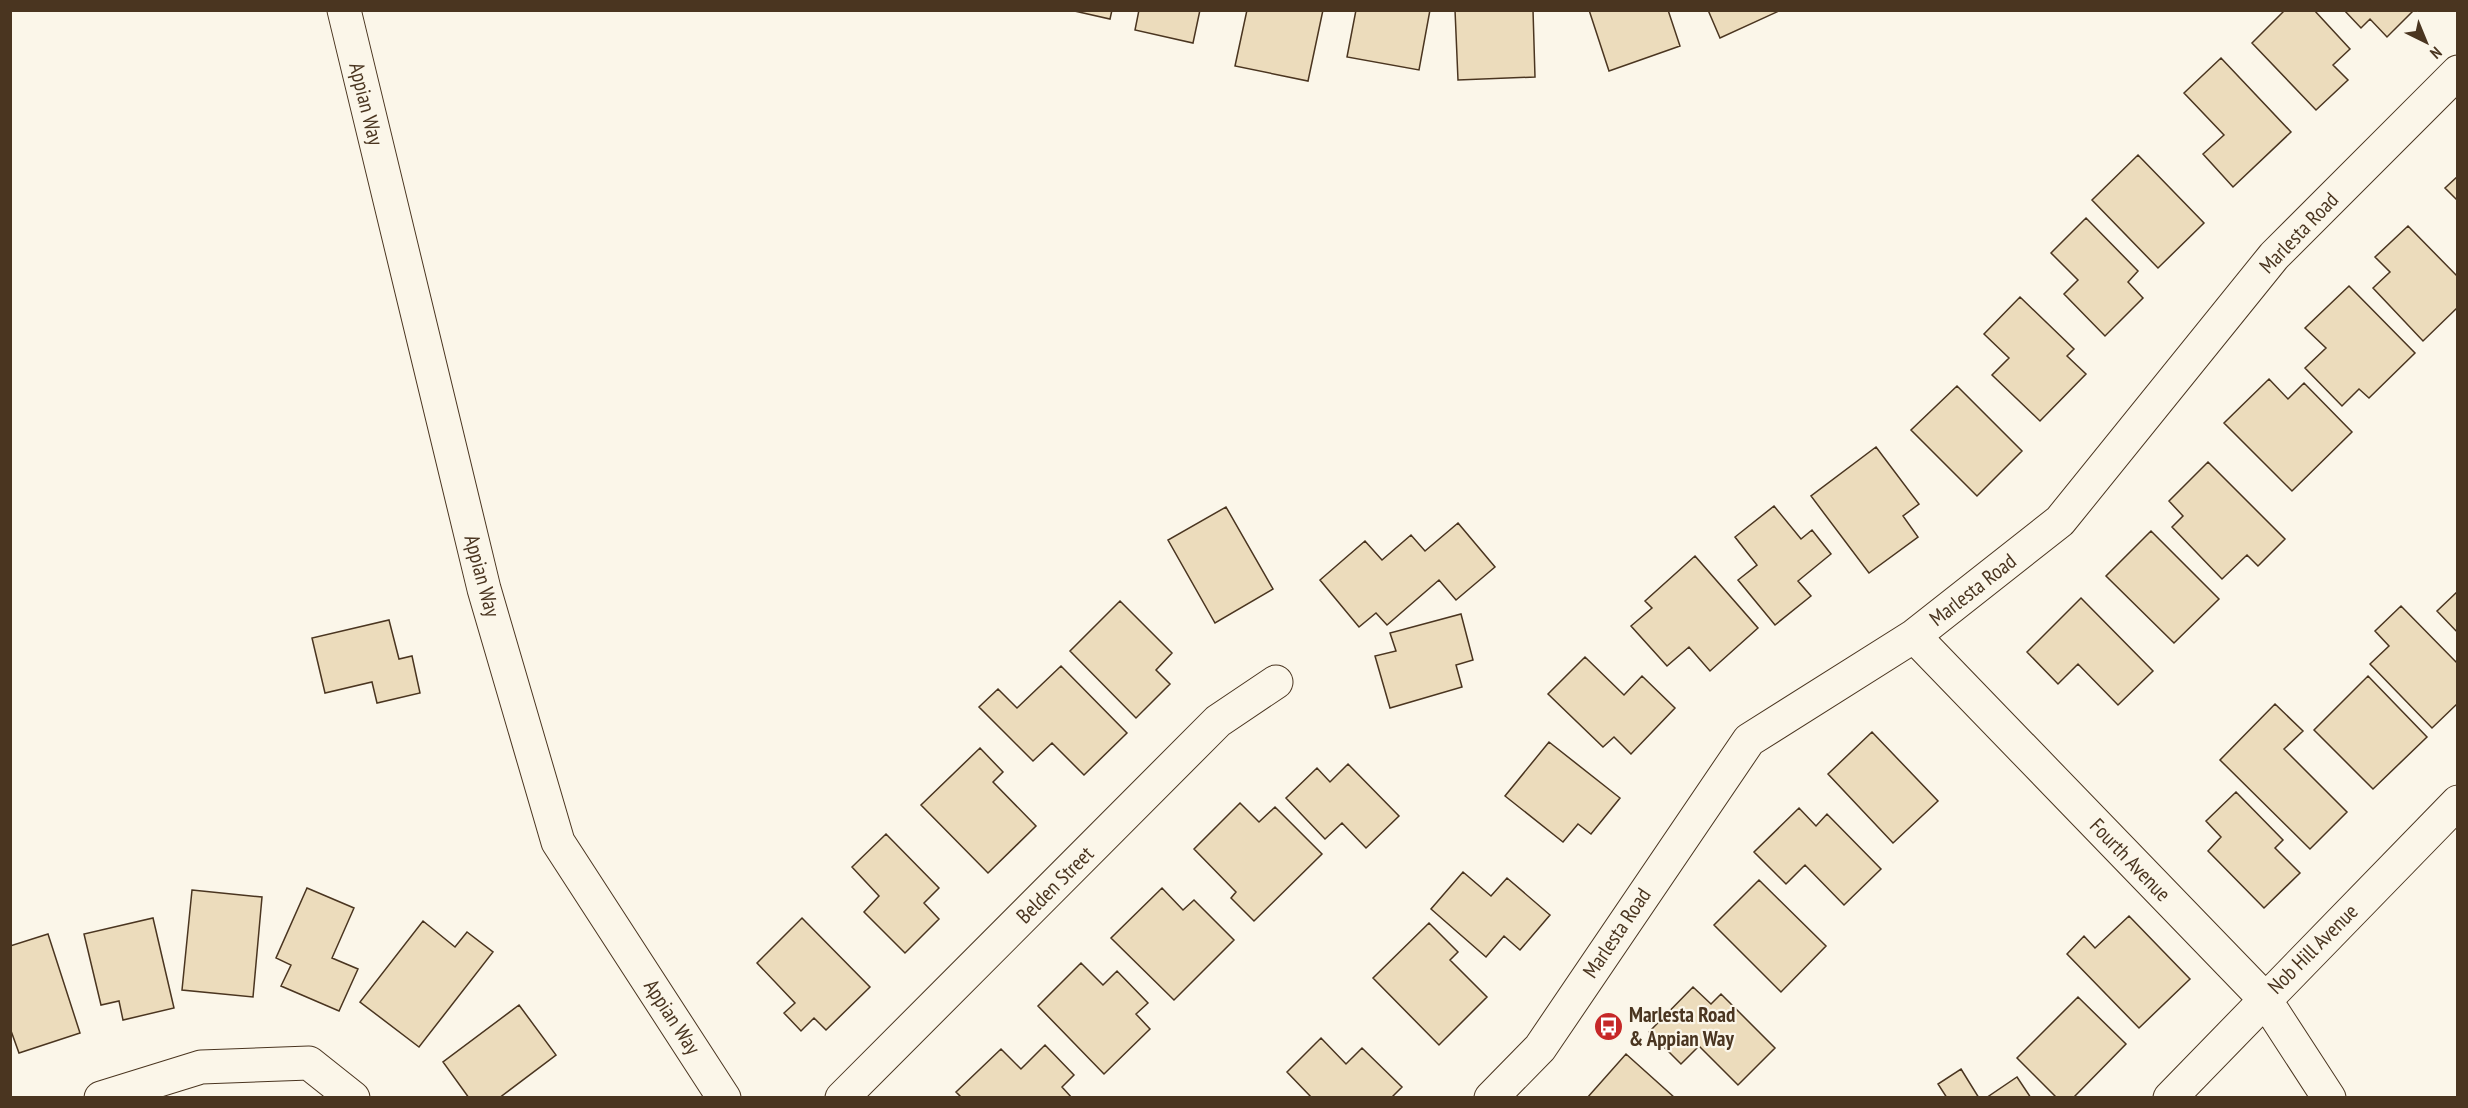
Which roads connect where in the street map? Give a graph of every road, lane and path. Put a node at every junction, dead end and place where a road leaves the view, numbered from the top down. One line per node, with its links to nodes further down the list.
1 (344, 10): 9 (street, Appian Way)
2 (2457, 72): 3 (street, Marlesta Road)
3 (1914, 636): 6 (street, Fourth Avenue); 11 (street, Marlesta Road)
4 (1276, 681): 10 (street, Belden Street)
5 (2457, 802): 6 (street, Nob Hill Avenue)
6 (2264, 998): 12 (street, Nob Hill Avenue); 13 (street, Fourth Avenue)
7 (101, 1098): 8 (street)
8 (353, 1098)
9 (724, 1098)
10 (842, 1098)
11 (1491, 1098)
12 (2170, 1098)
13 (2329, 1098)

